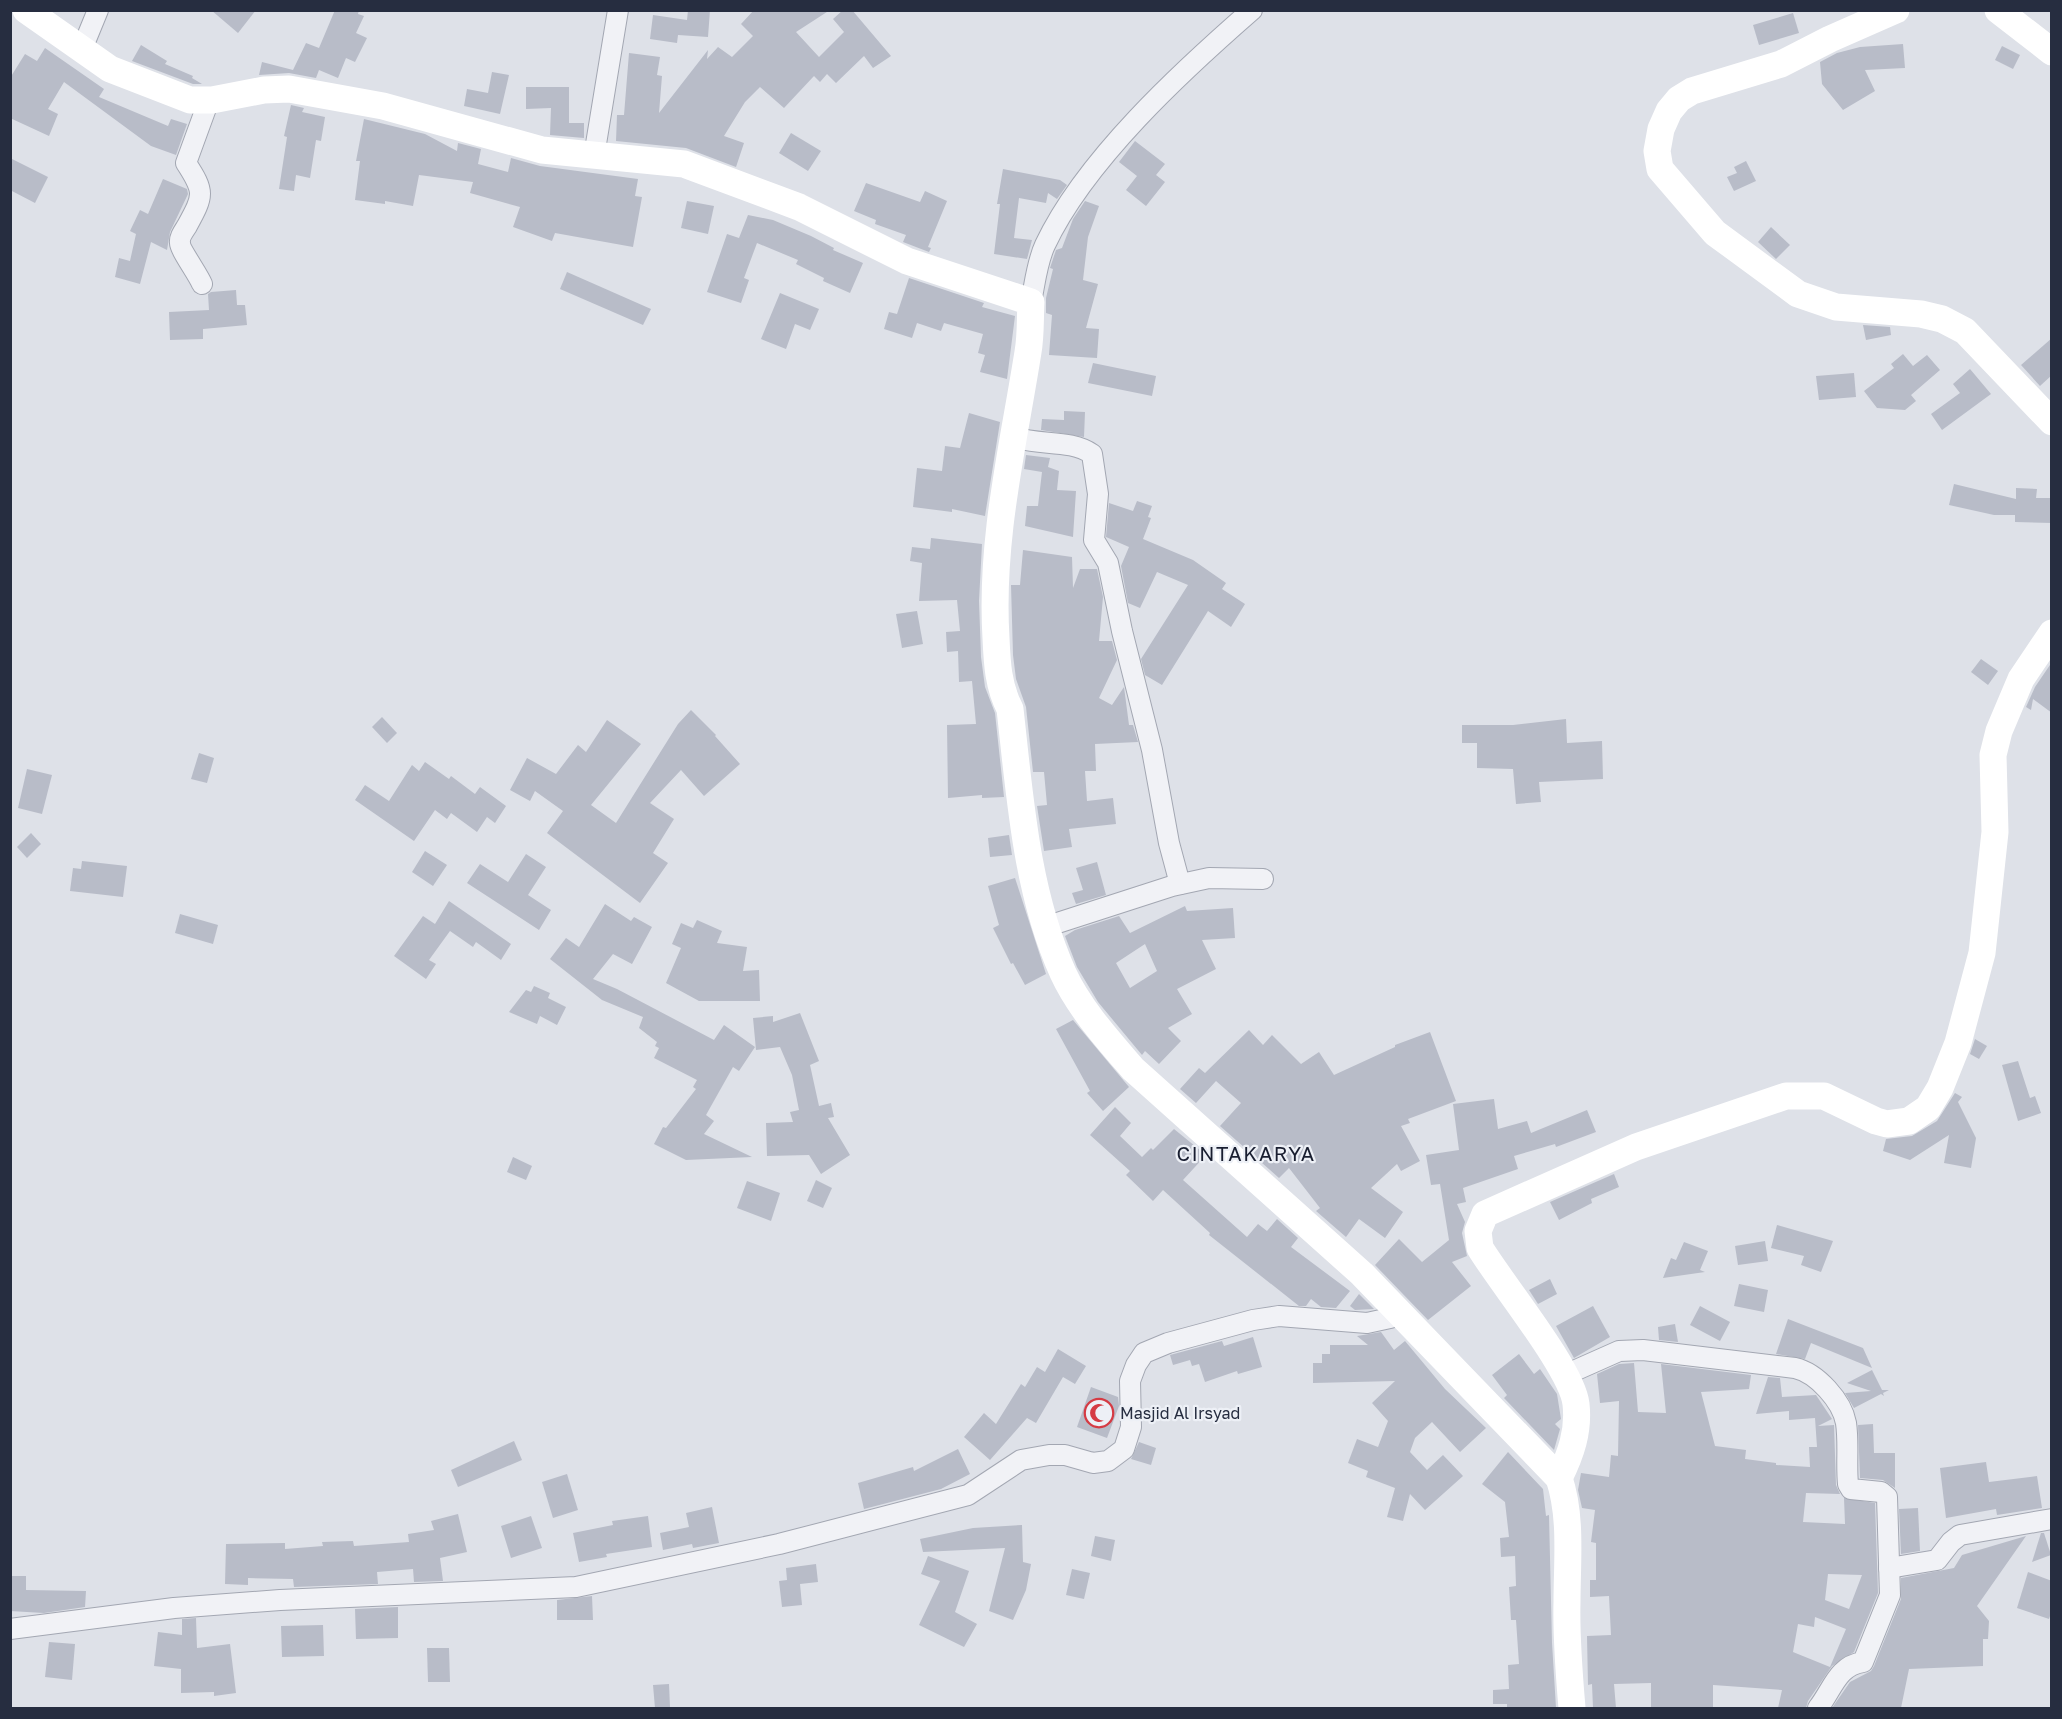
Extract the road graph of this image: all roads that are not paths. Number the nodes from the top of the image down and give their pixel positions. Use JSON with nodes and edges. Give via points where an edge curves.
{"nodes":[{"id":1,"x":26,"y":10,"type":"edge"},
{"id":2,"x":98,"y":10,"type":"edge"},
{"id":3,"x":618,"y":10,"type":"edge"},
{"id":4,"x":1252,"y":10,"type":"edge"},
{"id":5,"x":1896,"y":10,"type":"edge"},
{"id":6,"x":1998,"y":10,"type":"edge"},
{"id":7,"x":82,"y":49,"type":"junction"},
{"id":8,"x":2052,"y":52,"type":"edge"},
{"id":9,"x":209,"y":100,"type":"junction"},
{"id":10,"x":594,"y":156,"type":"junction"},
{"id":11,"x":202,"y":284,"type":"dead end"},
{"id":12,"x":1031,"y":302,"type":"junction"},
{"id":13,"x":2052,"y":422,"type":"edge"},
{"id":14,"x":1014,"y":437,"type":"junction"},
{"id":15,"x":2052,"y":633,"type":"edge"},
{"id":16,"x":1263,"y":879,"type":"dead end"},
{"id":17,"x":1180,"y":884,"type":"junction"},
{"id":18,"x":1045,"y":927,"type":"junction"},
{"id":19,"x":1399,"y":1312,"type":"junction"},
{"id":20,"x":1565,"y":1375,"type":"junction"},
{"id":21,"x":1559,"y":1478,"type":"junction"},
{"id":22,"x":2052,"y":1519,"type":"edge"},
{"id":23,"x":1889,"y":1568,"type":"junction"},
{"id":24,"x":10,"y":1629,"type":"edge"},
{"id":25,"x":1572,"y":1708,"type":"edge"},
{"id":26,"x":1818,"y":1708,"type":"edge"}],
"edges":[{"from":1,"to":7,"type":"street"},
{"from":2,"to":7,"type":"street"},
{"from":3,"to":10,"type":"street"},
{"from":4,"to":12,"type":"street","via":[[1198,57],[1076,192],[1044,247]]},
{"from":5,"to":13,"type":"street","via":[[1781,64],[1692,91],[1679,99],[1661,129],[1657,151],[1660,170],[1714,233],[1797,294],[1836,307],[1942,319],[1965,331]]},
{"from":6,"to":8,"type":"street"},
{"from":7,"to":9,"type":"street","via":[[110,69],[167,93],[190,100]]},
{"from":9,"to":10,"type":"street","via":[[289,89],[383,106],[542,150]]},
{"from":9,"to":11,"type":"street","via":[[186,163],[196,176],[201,196],[180,239],[182,250]]},
{"from":10,"to":12,"type":"street","via":[[684,164],[710,172],[799,207],[907,261]]},
{"from":12,"to":14,"type":"street","via":[[1031,335]]},
{"from":14,"to":17,"type":"street","via":[[1028,442],[1080,445],[1092,454],[1098,494],[1094,540],[1108,563]]},
{"from":14,"to":18,"type":"street","via":[[994,570],[997,656],[1001,692],[1010,709],[1026,835]]},
{"from":15,"to":20,"type":"street","via":[[2021,680],[1998,731],[1993,755],[1995,832],[1982,953],[1958,1043],[1928,1107],[1897,1123],[1876,1121],[1824,1096],[1786,1096],[1636,1147],[1485,1214],[1478,1231],[1480,1248]]},
{"from":16,"to":17,"type":"street","via":[[1209,878]]},
{"from":17,"to":18,"type":"street"},
{"from":18,"to":19,"type":"street","via":[[1072,989],[1133,1069],[1362,1274]]},
{"from":19,"to":21,"type":"street"},
{"from":19,"to":24,"type":"street","via":[[1367,1323],[1302,1317],[1262,1319],[1168,1343],[1144,1353],[1136,1365],[1130,1381],[1131,1427],[1124,1449],[1108,1461],[1093,1463],[1065,1455],[1021,1460],[968,1495],[779,1544],[576,1587],[198,1606]]},
{"from":20,"to":21,"type":"street","via":[[1576,1401],[1576,1425],[1572,1453]]},
{"from":20,"to":23,"type":"street","via":[[1613,1353],[1643,1350],[1808,1371],[1819,1378],[1846,1420],[1851,1489],[1881,1492],[1887,1497]]},
{"from":21,"to":25,"type":"street","via":[[1567,1536]]},
{"from":22,"to":23,"type":"street","via":[[1960,1535],[1932,1563]]},
{"from":23,"to":26,"type":"street","via":[[1890,1595],[1863,1662],[1842,1669]]}]}
